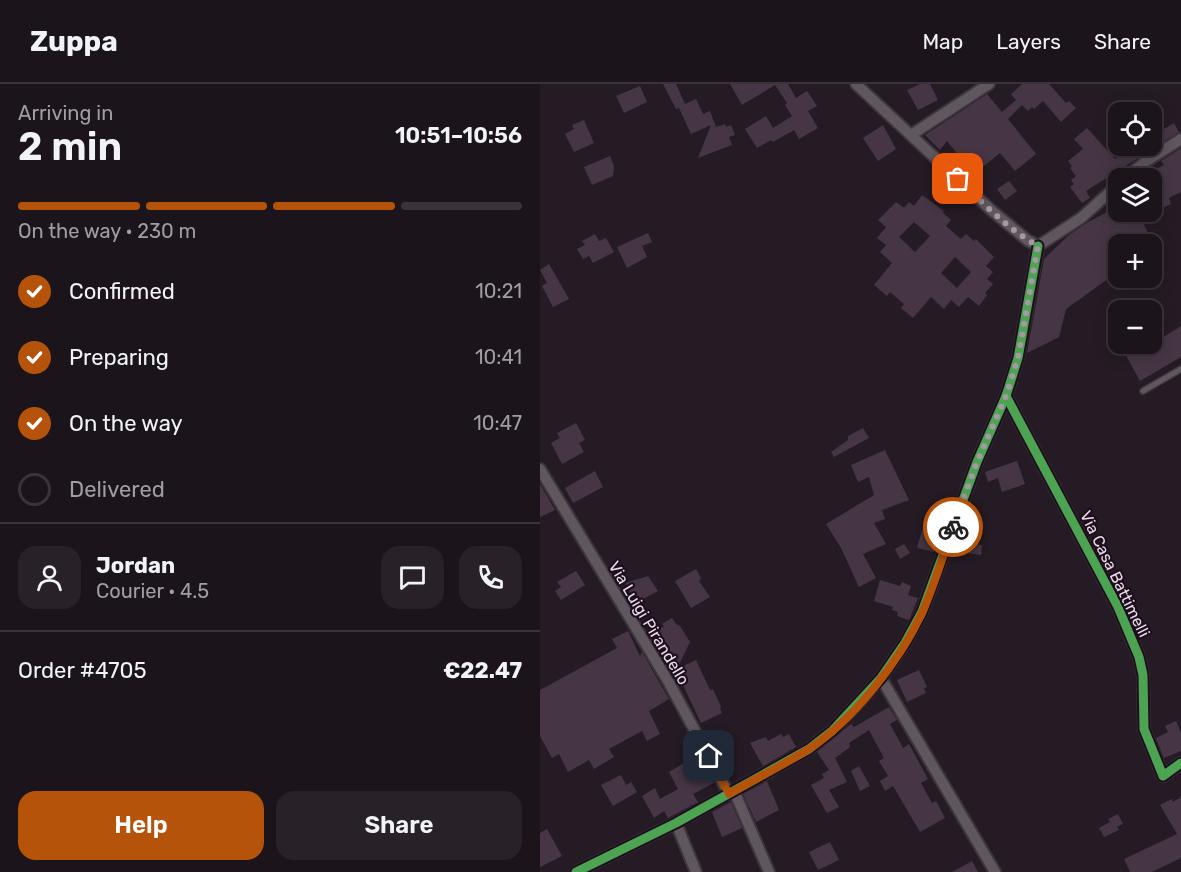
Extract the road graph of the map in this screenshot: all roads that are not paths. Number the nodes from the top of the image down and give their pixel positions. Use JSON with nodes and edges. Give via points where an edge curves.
{"nodes":[{"id":1,"x":856,"y":84,"type":"edge"},
{"id":2,"x":989,"y":84,"type":"edge"},
{"id":3,"x":911,"y":135,"type":"junction"},
{"id":4,"x":1181,"y":139,"type":"edge"},
{"id":5,"x":1138,"y":168,"type":"edge"},
{"id":6,"x":1108,"y":194,"type":"edge"},
{"id":7,"x":1038,"y":246,"type":"junction"},
{"id":8,"x":1181,"y":369,"type":"edge"},
{"id":9,"x":1143,"y":391,"type":"dead end"},
{"id":10,"x":1006,"y":396,"type":"junction"},
{"id":11,"x":540,"y":469,"type":"edge"},
{"id":12,"x":881,"y":678,"type":"junction"},
{"id":13,"x":1181,"y":763,"type":"edge"},
{"id":14,"x":732,"y":792,"type":"junction"},
{"id":15,"x":676,"y":823,"type":"junction"},
{"id":16,"x":576,"y":872,"type":"edge"},
{"id":17,"x":696,"y":872,"type":"edge"},
{"id":18,"x":769,"y":872,"type":"edge"},
{"id":19,"x":995,"y":872,"type":"edge"}],
"edges":[{"from":1,"to":3,"type":"street"},
{"from":2,"to":3,"type":"street"},
{"from":3,"to":7,"type":"street","via":[[990,209]]},
{"from":4,"to":5,"type":"street"},
{"from":6,"to":7,"type":"street","via":[[1081,218]]},
{"from":7,"to":10,"type":"street","via":[[1018,358]]},
{"from":8,"to":9,"type":"lane"},
{"from":10,"to":12,"type":"street","via":[[977,462],[922,612]]},
{"from":10,"to":13,"type":"street","name":"Via Casa Battimelli","via":[[1118,607],[1139,657],[1144,729],[1163,776]]},
{"from":11,"to":14,"type":"street","name":"Via Luigi Pirandello"},
{"from":12,"to":14,"type":"street","via":[[832,731],[809,749]]},
{"from":12,"to":19,"type":"street"},
{"from":14,"to":15,"type":"street"},
{"from":14,"to":18,"type":"street","name":"Via Luigi Pirandello"},
{"from":15,"to":16,"type":"street"},
{"from":15,"to":17,"type":"street"}]}
